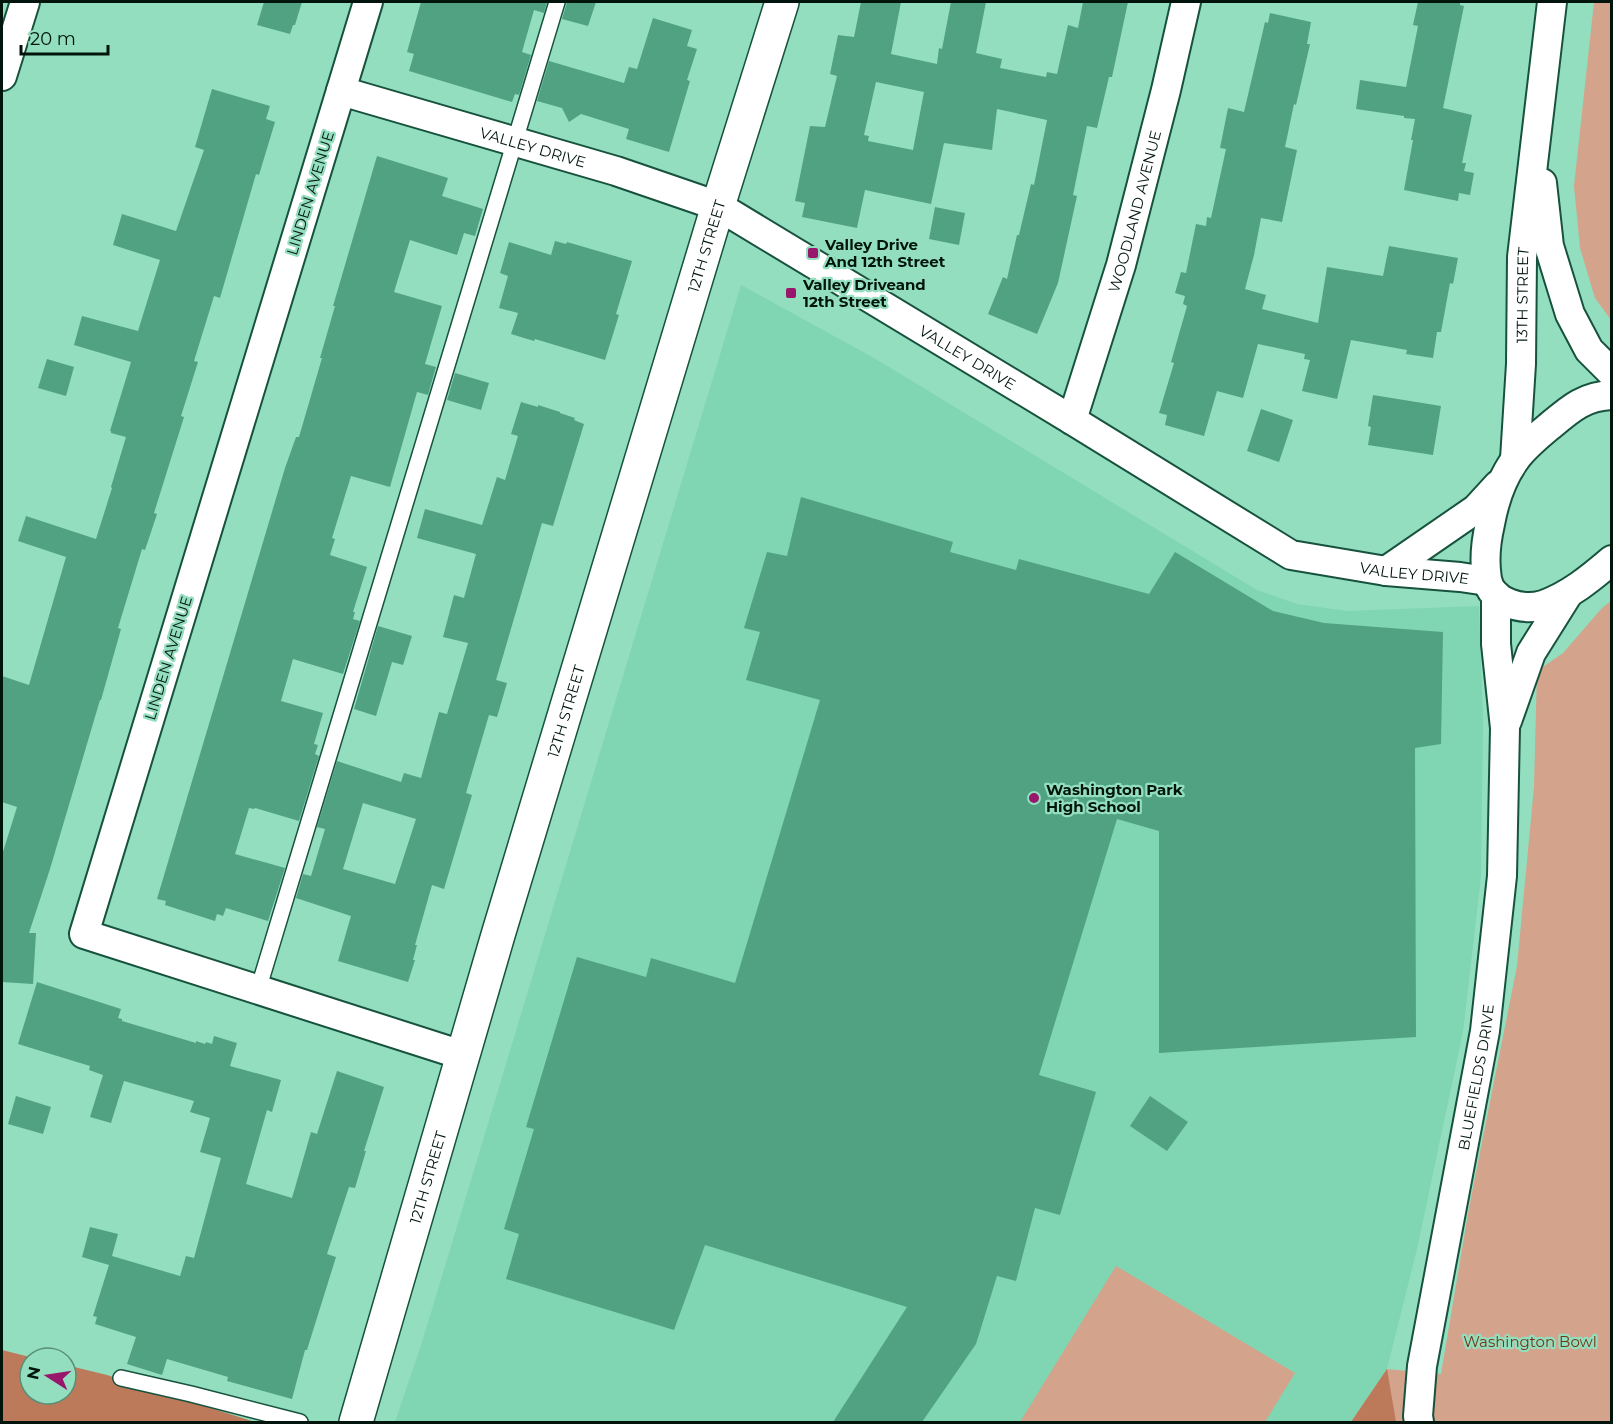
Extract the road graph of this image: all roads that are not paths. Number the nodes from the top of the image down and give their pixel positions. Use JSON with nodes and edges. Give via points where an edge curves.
{"nodes":[{"id":1,"x":25,"y":2,"type":"edge"},
{"id":2,"x":368,"y":2,"type":"edge"},
{"id":3,"x":557,"y":2,"type":"edge"},
{"id":4,"x":782,"y":2,"type":"edge"},
{"id":5,"x":1186,"y":2,"type":"edge"},
{"id":6,"x":1552,"y":2,"type":"edge"},
{"id":7,"x":2,"y":76,"type":"edge"},
{"id":8,"x":341,"y":91,"type":"junction"},
{"id":9,"x":1536,"y":134,"type":"junction"},
{"id":10,"x":515,"y":142,"type":"junction"},
{"id":11,"x":718,"y":206,"type":"junction"},
{"id":12,"x":1611,"y":373,"type":"edge"},
{"id":13,"x":1611,"y":395,"type":"edge"},
{"id":14,"x":1072,"y":420,"type":"junction"},
{"id":15,"x":1511,"y":467,"type":"junction"},
{"id":16,"x":1611,"y":560,"type":"edge"},
{"id":17,"x":1386,"y":571,"type":"junction"},
{"id":18,"x":1492,"y":588,"type":"junction"},
{"id":19,"x":1568,"y":594,"type":"junction"},
{"id":20,"x":1504,"y":728,"type":"junction"},
{"id":21,"x":258,"y":990,"type":"junction"},
{"id":22,"x":462,"y":1055,"type":"junction"},
{"id":23,"x":121,"y":1378,"type":"dead end"},
{"id":24,"x":300,"y":1422,"type":"edge"},
{"id":25,"x":356,"y":1422,"type":"edge"},
{"id":26,"x":1419,"y":1422,"type":"edge"}],
"edges":[{"from":1,"to":7,"type":"street"},
{"from":2,"to":8,"type":"street","name":"LINDEN AVENUE"},
{"from":3,"to":10,"type":"lane"},
{"from":4,"to":11,"type":"street","name":"12TH STREET"},
{"from":5,"to":14,"type":"street","name":"WOODLAND AVENUE","via":[[1120,265]]},
{"from":6,"to":9,"type":"street","name":"13TH STREET"},
{"from":8,"to":10,"type":"street","name":"VALLEY DRIVE"},
{"from":8,"to":21,"type":"street","name":"LINDEN AVENUE","via":[[84,934]]},
{"from":9,"to":12,"type":"street","name":"13TH STREET","via":[[1549,246],[1560,284],[1589,350]]},
{"from":9,"to":15,"type":"street","name":"13TH STREET","via":[[1522,257],[1521,364]]},
{"from":10,"to":11,"type":"street","name":"VALLEY DRIVE"},
{"from":10,"to":21,"type":"lane"},
{"from":11,"to":14,"type":"street","name":"VALLEY DRIVE"},
{"from":11,"to":22,"type":"street","name":"12TH STREET"},
{"from":13,"to":15,"type":"street","via":[[1581,402],[1563,414]]},
{"from":14,"to":17,"type":"street","name":"VALLEY DRIVE","via":[[1291,555]]},
{"from":15,"to":17,"type":"street","via":[[1476,509]]},
{"from":15,"to":18,"type":"street","name":"BLUEFIELDS DRIVE","via":[[1493,507],[1487,539]]},
{"from":16,"to":19,"type":"street"},
{"from":17,"to":18,"type":"street","name":"VALLEY DRIVE","via":[[1442,575]]},
{"from":18,"to":19,"type":"street","name":"VALLEY DRIVE","via":[[1509,604],[1518,606],[1541,605]]},
{"from":18,"to":20,"type":"street","name":"BLUEFIELDS DRIVE"},
{"from":19,"to":20,"type":"street","name":"BLUEFIELDS DRIVE","via":[[1531,653]]},
{"from":20,"to":26,"type":"street","name":"BLUEFIELDS DRIVE","via":[[1502,876],[1485,1031],[1422,1366]]},
{"from":21,"to":22,"type":"street","name":"LINDEN AVENUE"},
{"from":22,"to":25,"type":"street","name":"12TH STREET"},
{"from":23,"to":24,"type":"lane"}]}
